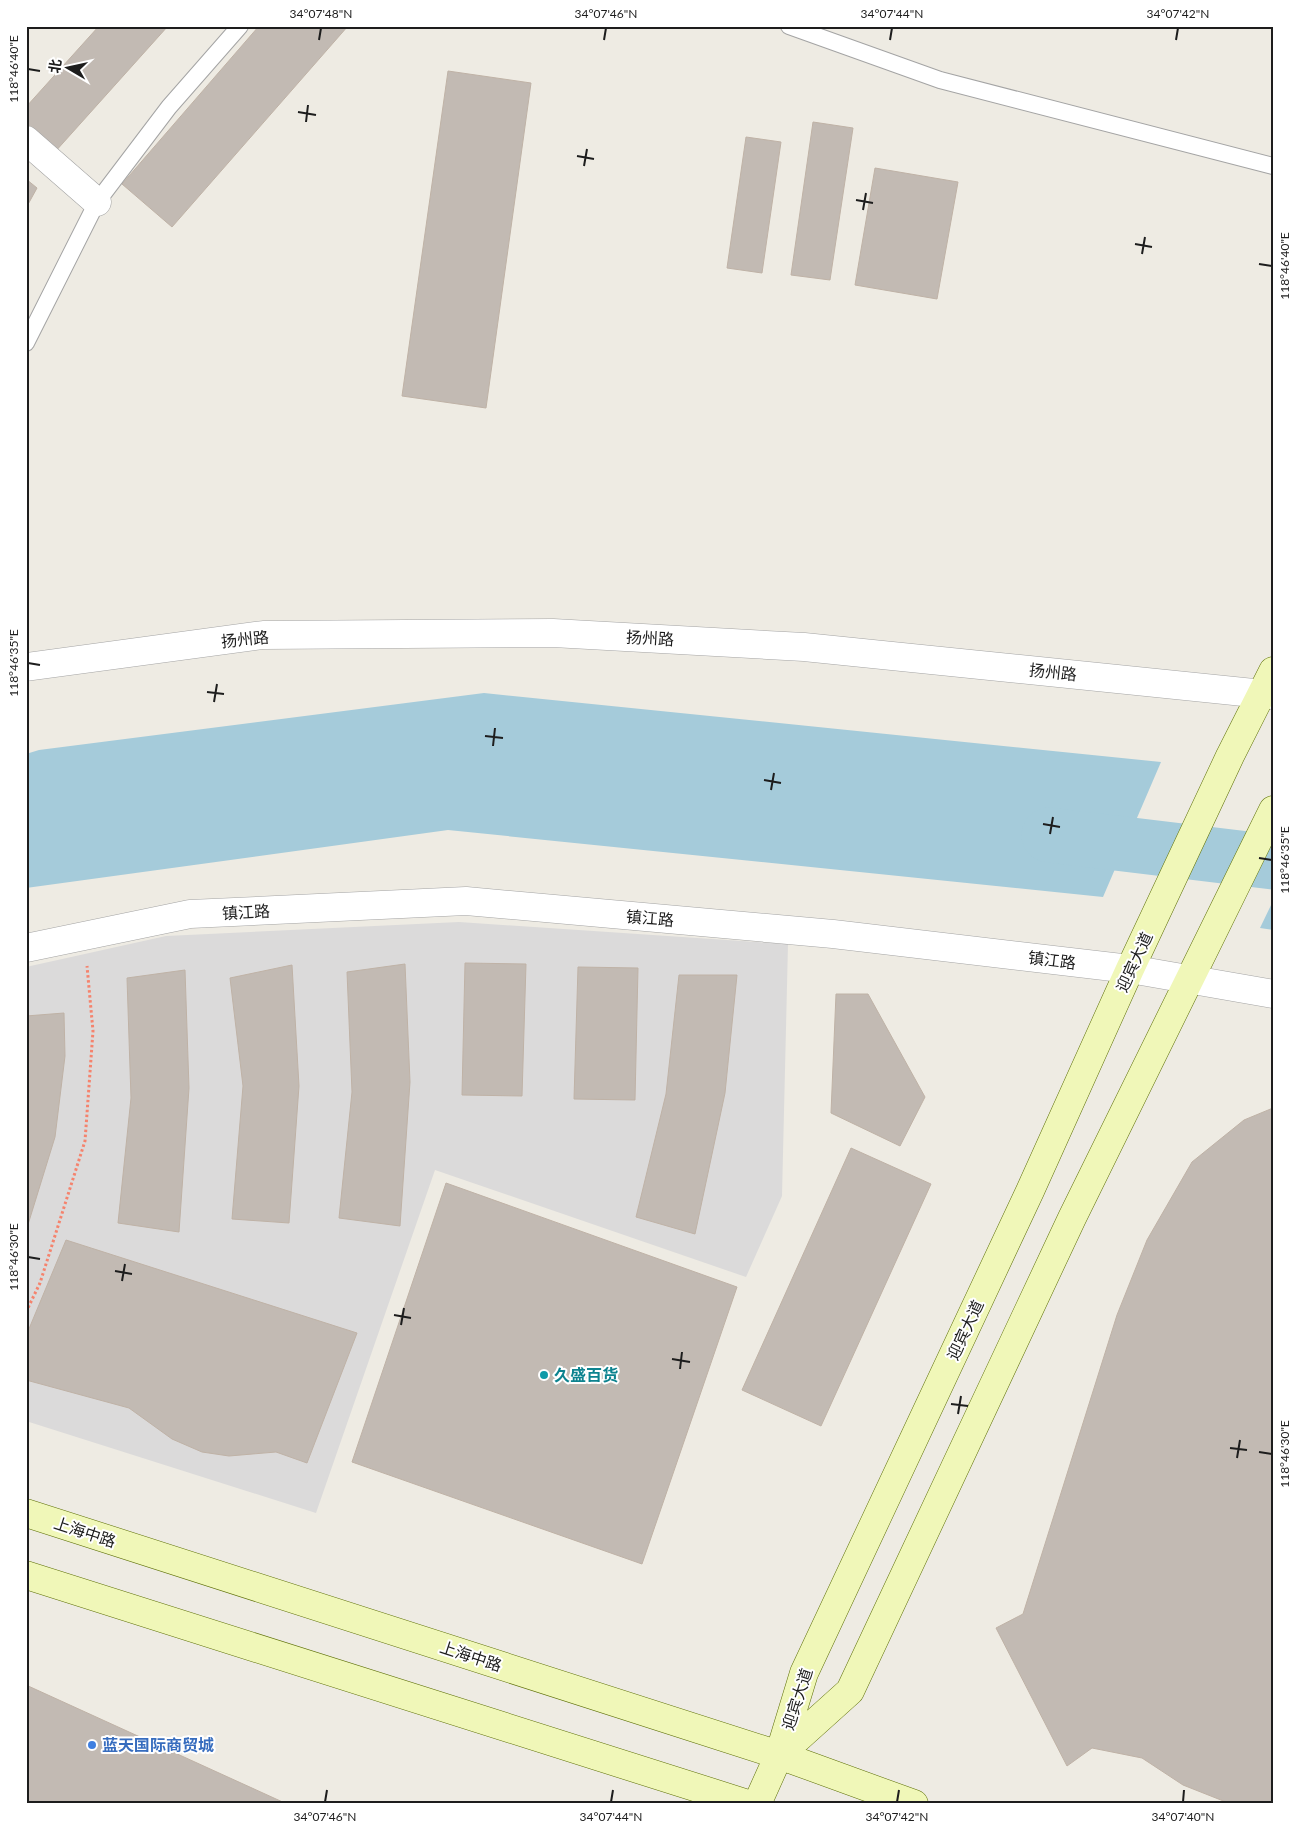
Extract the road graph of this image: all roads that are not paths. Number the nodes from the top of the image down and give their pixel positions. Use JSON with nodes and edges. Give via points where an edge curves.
{"nodes":[{"id":1,"x":240,"y":26,"type":"edge"},
{"id":2,"x":789,"y":26,"type":"edge"},
{"id":3,"x":26,"y":140,"type":"edge"},
{"id":4,"x":1273,"y":166,"type":"edge"},
{"id":5,"x":97,"y":202,"type":"junction"},
{"id":6,"x":26,"y":342,"type":"edge"},
{"id":7,"x":26,"y":667,"type":"edge"},
{"id":8,"x":1269,"y":686,"type":"edge"},
{"id":9,"x":1273,"y":810,"type":"edge"},
{"id":10,"x":26,"y":948,"type":"edge"},
{"id":11,"x":1130,"y":969,"type":"junction"},
{"id":12,"x":1191,"y":980,"type":"junction"},
{"id":13,"x":1273,"y":994,"type":"edge"},
{"id":14,"x":26,"y":1513,"type":"edge"},
{"id":15,"x":26,"y":1575,"type":"edge"},
{"id":16,"x":779,"y":1755,"type":"junction"},
{"id":17,"x":748,"y":1804,"type":"edge"},
{"id":18,"x":757,"y":1804,"type":"edge"},
{"id":19,"x":914,"y":1804,"type":"edge"}],
"edges":[{"from":1,"to":5,"type":"lane","via":[[169,107]]},
{"from":2,"to":4,"type":"lane","via":[[940,80]]},
{"from":3,"to":5,"type":"street"},
{"from":5,"to":6,"type":"lane"},
{"from":7,"to":8,"type":"street","name":"扬州路","via":[[263,636],[554,633],[804,647]]},
{"from":8,"to":11,"type":"main road","name":"迎宾大道","via":[[1230,756]]},
{"from":9,"to":12,"type":"main road","name":"迎宾大道"},
{"from":10,"to":11,"type":"street","name":"镇江路","via":[[190,914],[466,902],[833,934]]},
{"from":11,"to":12,"type":"street","name":"镇江路"},
{"from":11,"to":16,"type":"main road","name":"迎宾大道","via":[[1030,1191],[804,1673]]},
{"from":12,"to":13,"type":"street","name":"镇江路"},
{"from":12,"to":16,"type":"main road","name":"迎宾大道","via":[[1072,1218],[850,1691]]},
{"from":14,"to":16,"type":"main road","name":"上海中路"},
{"from":15,"to":17,"type":"main road"},
{"from":16,"to":18,"type":"main road"},
{"from":16,"to":19,"type":"main road","name":"上海中路"}]}
